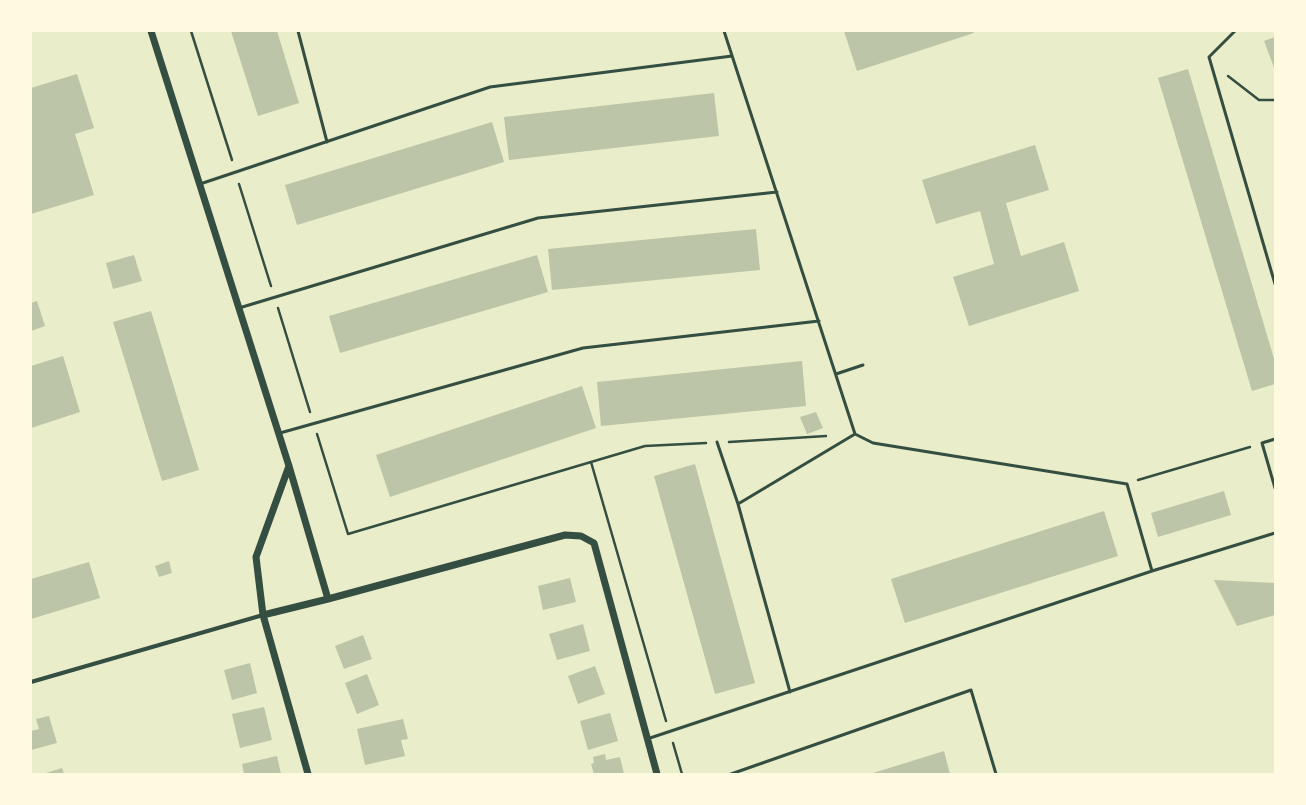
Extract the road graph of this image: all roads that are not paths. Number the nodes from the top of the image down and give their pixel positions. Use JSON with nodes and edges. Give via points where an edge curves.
{"nodes":[{"id":1,"x":151,"y":31,"type":"edge"},
{"id":2,"x":298,"y":31,"type":"edge"},
{"id":3,"x":724,"y":31,"type":"edge"},
{"id":4,"x":1235,"y":31,"type":"edge"},
{"id":5,"x":732,"y":56,"type":"junction"},
{"id":6,"x":327,"y":142,"type":"junction"},
{"id":7,"x":200,"y":185,"type":"junction"},
{"id":8,"x":777,"y":192,"type":"junction"},
{"id":9,"x":1275,"y":284,"type":"edge"},
{"id":10,"x":239,"y":308,"type":"junction"},
{"id":11,"x":819,"y":321,"type":"junction"},
{"id":12,"x":863,"y":365,"type":"dead end"},
{"id":13,"x":836,"y":374,"type":"junction"},
{"id":14,"x":278,"y":434,"type":"junction"},
{"id":15,"x":855,"y":434,"type":"junction"},
{"id":16,"x":1275,"y":439,"type":"edge"},
{"id":17,"x":717,"y":442,"type":"road end"},
{"id":18,"x":289,"y":466,"type":"junction"},
{"id":19,"x":1275,"y":488,"type":"edge"},
{"id":20,"x":738,"y":504,"type":"junction"},
{"id":21,"x":1275,"y":533,"type":"edge"},
{"id":22,"x":1152,"y":571,"type":"junction"},
{"id":23,"x":328,"y":599,"type":"junction"},
{"id":24,"x":263,"y":615,"type":"junction"},
{"id":25,"x":31,"y":682,"type":"edge"},
{"id":26,"x":790,"y":692,"type":"junction"},
{"id":27,"x":646,"y":739,"type":"junction"},
{"id":28,"x":308,"y":774,"type":"edge"},
{"id":29,"x":657,"y":774,"type":"edge"},
{"id":30,"x":731,"y":774,"type":"edge"},
{"id":31,"x":996,"y":774,"type":"edge"}],
"edges":[{"from":1,"to":7,"type":"street"},
{"from":2,"to":6,"type":"lane"},
{"from":3,"to":5,"type":"lane"},
{"from":4,"to":9,"type":"lane","via":[[1209,57]]},
{"from":5,"to":6,"type":"lane","via":[[490,87]]},
{"from":5,"to":8,"type":"lane"},
{"from":6,"to":7,"type":"lane"},
{"from":7,"to":10,"type":"street"},
{"from":8,"to":10,"type":"lane","via":[[538,218]]},
{"from":8,"to":11,"type":"lane"},
{"from":10,"to":14,"type":"street"},
{"from":11,"to":13,"type":"lane"},
{"from":11,"to":14,"type":"lane","via":[[583,348]]},
{"from":12,"to":13,"type":"lane"},
{"from":13,"to":15,"type":"lane"},
{"from":14,"to":18,"type":"street"},
{"from":15,"to":20,"type":"lane"},
{"from":15,"to":22,"type":"lane","via":[[873,443],[1127,484]]},
{"from":16,"to":19,"type":"lane","via":[[1262,443]]},
{"from":17,"to":20,"type":"lane"},
{"from":18,"to":23,"type":"street"},
{"from":18,"to":24,"type":"street","via":[[256,557]]},
{"from":20,"to":26,"type":"lane"},
{"from":21,"to":22,"type":"lane"},
{"from":22,"to":26,"type":"lane"},
{"from":23,"to":24,"type":"street"},
{"from":23,"to":27,"type":"street","via":[[565,535],[581,536],[594,543]]},
{"from":24,"to":25,"type":"street"},
{"from":24,"to":28,"type":"street"},
{"from":26,"to":27,"type":"lane"},
{"from":27,"to":29,"type":"street"},
{"from":30,"to":31,"type":"lane","via":[[971,690]]}]}
